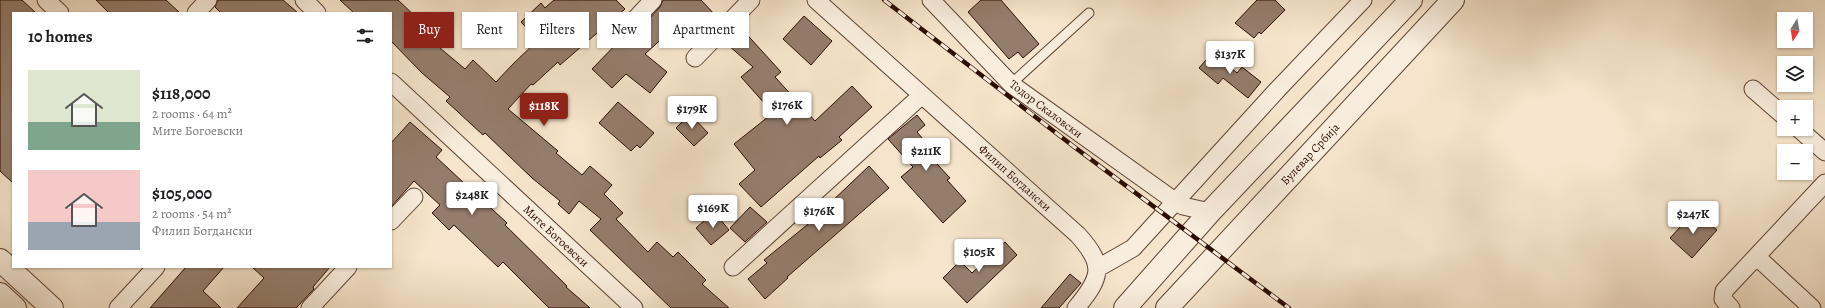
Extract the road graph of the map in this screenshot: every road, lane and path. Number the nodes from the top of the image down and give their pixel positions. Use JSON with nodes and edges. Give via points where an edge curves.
{"nodes":[{"id":1,"x":46,"y":0,"type":"edge"},
{"id":2,"x":208,"y":0,"type":"edge"},
{"id":3,"x":304,"y":0,"type":"edge"},
{"id":4,"x":653,"y":0,"type":"edge"},
{"id":5,"x":751,"y":0,"type":"edge"},
{"id":6,"x":816,"y":0,"type":"edge"},
{"id":7,"x":930,"y":0,"type":"edge"},
{"id":8,"x":1363,"y":0,"type":"edge"},
{"id":9,"x":1411,"y":0,"type":"edge"},
{"id":10,"x":1453,"y":0,"type":"edge"},
{"id":11,"x":59,"y":12,"type":"edge"},
{"id":12,"x":197,"y":12,"type":"edge"},
{"id":13,"x":316,"y":12,"type":"edge"},
{"id":14,"x":642,"y":12,"type":"edge"},
{"id":15,"x":1089,"y":13,"type":"dead end"},
{"id":16,"x":695,"y":58,"type":"dead end"},
{"id":17,"x":392,"y":83,"type":"edge"},
{"id":18,"x":1011,"y":84,"type":"junction"},
{"id":19,"x":1753,"y":89,"type":"dead end"},
{"id":20,"x":922,"y":95,"type":"junction"},
{"id":21,"x":1777,"y":110,"type":"edge"},
{"id":22,"x":1807,"y":136,"type":"edge"},
{"id":23,"x":1825,"y":152,"type":"edge"},
{"id":24,"x":1824,"y":187,"type":"edge"},
{"id":25,"x":414,"y":197,"type":"dead end"},
{"id":26,"x":1176,"y":202,"type":"junction"},
{"id":27,"x":1210,"y":212,"type":"junction"},
{"id":28,"x":392,"y":220,"type":"edge"},
{"id":29,"x":1757,"y":257,"type":"junction"},
{"id":30,"x":0,"y":260,"type":"edge"},
{"id":31,"x":733,"y":267,"type":"dead end"},
{"id":32,"x":155,"y":268,"type":"edge"},
{"id":33,"x":347,"y":268,"type":"edge"},
{"id":34,"x":1098,"y":268,"type":"junction"},
{"id":35,"x":0,"y":294,"type":"edge"},
{"id":36,"x":1727,"y":303,"type":"edge"},
{"id":37,"x":15,"y":308,"type":"edge"},
{"id":38,"x":52,"y":308,"type":"edge"},
{"id":39,"x":118,"y":308,"type":"edge"},
{"id":40,"x":310,"y":308,"type":"edge"},
{"id":41,"x":634,"y":308,"type":"edge"},
{"id":42,"x":1076,"y":308,"type":"edge"},
{"id":43,"x":1125,"y":308,"type":"edge"},
{"id":44,"x":1166,"y":308,"type":"edge"},
{"id":45,"x":1812,"y":308,"type":"edge"}],
"edges":[{"from":1,"to":11,"type":"street"},
{"from":2,"to":12,"type":"street"},
{"from":3,"to":13,"type":"street"},
{"from":4,"to":14,"type":"street"},
{"from":5,"to":16,"type":"street"},
{"from":6,"to":20,"type":"street","name":"Филип Богдански"},
{"from":7,"to":18,"type":"street","name":"Тодор Скаловски"},
{"from":8,"to":26,"type":"street"},
{"from":9,"to":27,"type":"street"},
{"from":10,"to":44,"type":"street","name":"Булевар Србија"},
{"from":15,"to":18,"type":"lane"},
{"from":17,"to":41,"type":"street","name":"Мите Богоевски"},
{"from":18,"to":26,"type":"street","name":"Тодор Скаловски"},
{"from":19,"to":21,"type":"street"},
{"from":20,"to":31,"type":"street"},
{"from":20,"to":34,"type":"street","name":"Филип Богдански","via":[[1078,235],[1095,257]]},
{"from":22,"to":23,"type":"street"},
{"from":24,"to":29,"type":"street"},
{"from":25,"to":28,"type":"street"},
{"from":26,"to":27,"type":"street","name":"Тодор Скаловски"},
{"from":26,"to":34,"type":"street","via":[[1133,248]]},
{"from":27,"to":43,"type":"street"},
{"from":29,"to":36,"type":"street","via":[[1724,291]]},
{"from":29,"to":45,"type":"street"},
{"from":30,"to":38,"type":"street"},
{"from":32,"to":39,"type":"street"},
{"from":33,"to":40,"type":"street"},
{"from":34,"to":42,"type":"street","via":[[1089,293]]},
{"from":35,"to":37,"type":"street"}]}
